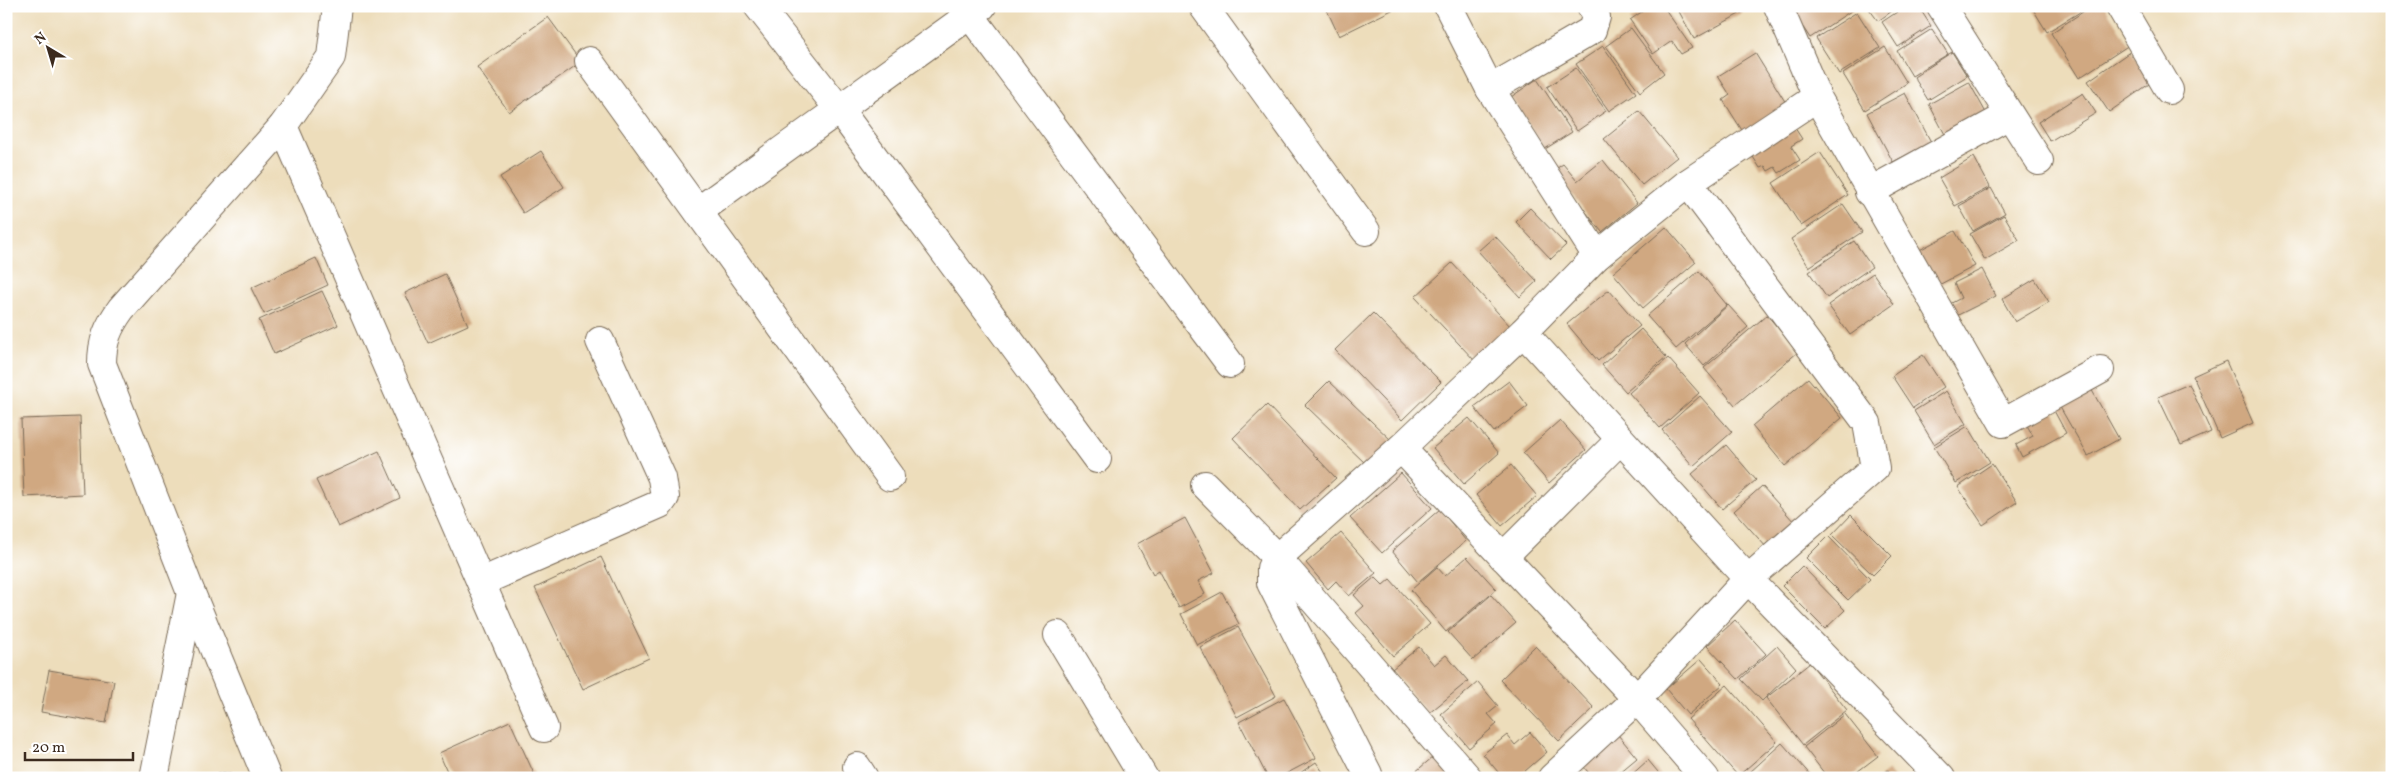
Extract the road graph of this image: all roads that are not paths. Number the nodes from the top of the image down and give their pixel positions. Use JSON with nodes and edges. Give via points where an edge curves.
{"nodes":[{"id":1,"x":337,"y":6,"type":"edge"},
{"id":2,"x":758,"y":6,"type":"edge"},
{"id":3,"x":1203,"y":6,"type":"edge"},
{"id":4,"x":1448,"y":6,"type":"edge"},
{"id":5,"x":1591,"y":6,"type":"edge"},
{"id":6,"x":1778,"y":6,"type":"edge"},
{"id":7,"x":1941,"y":6,"type":"edge"},
{"id":8,"x":2120,"y":6,"type":"edge"},
{"id":9,"x":976,"y":11,"type":"edge"},
{"id":10,"x":590,"y":61,"type":"dead end"},
{"id":11,"x":1490,"y":89,"type":"junction"},
{"id":12,"x":2169,"y":90,"type":"dead end"},
{"id":13,"x":1817,"y":97,"type":"junction"},
{"id":14,"x":838,"y":108,"type":"junction"},
{"id":15,"x":2010,"y":115,"type":"junction"},
{"id":16,"x":283,"y":126,"type":"junction"},
{"id":17,"x":2039,"y":161,"type":"dead end"},
{"id":18,"x":1688,"y":183,"type":"junction"},
{"id":19,"x":1869,"y":192,"type":"junction"},
{"id":20,"x":698,"y":211,"type":"junction"},
{"id":21,"x":1366,"y":231,"type":"dead end"},
{"id":22,"x":1597,"y":256,"type":"junction"},
{"id":23,"x":1523,"y":332,"type":"junction"},
{"id":24,"x":600,"y":341,"type":"dead end"},
{"id":25,"x":1230,"y":364,"type":"dead end"},
{"id":26,"x":2100,"y":370,"type":"dead end"},
{"id":27,"x":1620,"y":440,"type":"junction"},
{"id":28,"x":1401,"y":448,"type":"junction"},
{"id":29,"x":1097,"y":459,"type":"dead end"},
{"id":30,"x":890,"y":477,"type":"dead end"},
{"id":31,"x":1205,"y":485,"type":"dead end"},
{"id":32,"x":1503,"y":557,"type":"junction"},
{"id":33,"x":1277,"y":558,"type":"junction"},
{"id":34,"x":1748,"y":579,"type":"junction"},
{"id":35,"x":481,"y":582,"type":"junction"},
{"id":36,"x":191,"y":593,"type":"junction"},
{"id":37,"x":1058,"y":635,"type":"dead end"},
{"id":38,"x":1636,"y":699,"type":"junction"},
{"id":39,"x":544,"y":728,"type":"dead end"},
{"id":40,"x":1368,"y":774,"type":"dead end"},
{"id":41,"x":154,"y":778,"type":"edge"},
{"id":42,"x":267,"y":778,"type":"edge"},
{"id":43,"x":1144,"y":778,"type":"edge"},
{"id":44,"x":1468,"y":778,"type":"edge"},
{"id":45,"x":1552,"y":778,"type":"edge"},
{"id":46,"x":1705,"y":778,"type":"edge"},
{"id":47,"x":1941,"y":778,"type":"edge"}],
"edges":[{"from":1,"to":16,"type":"street","via":[[331,56]]},
{"from":2,"to":14,"type":"street"},
{"from":3,"to":21,"type":"street"},
{"from":4,"to":11,"type":"street"},
{"from":5,"to":11,"type":"street","via":[[1596,16],[1592,30]]},
{"from":6,"to":13,"type":"street"},
{"from":7,"to":15,"type":"street"},
{"from":8,"to":12,"type":"street"},
{"from":9,"to":14,"type":"street"},
{"from":9,"to":25,"type":"street"},
{"from":10,"to":20,"type":"street"},
{"from":11,"to":22,"type":"street"},
{"from":13,"to":18,"type":"street"},
{"from":13,"to":19,"type":"street"},
{"from":14,"to":20,"type":"street"},
{"from":14,"to":29,"type":"street"},
{"from":15,"to":17,"type":"street"},
{"from":15,"to":19,"type":"street"},
{"from":16,"to":35,"type":"street"},
{"from":16,"to":36,"type":"street","via":[[121,309],[108,327],[102,347],[102,364]]},
{"from":18,"to":22,"type":"street"},
{"from":18,"to":34,"type":"street","via":[[1867,424],[1875,468]]},
{"from":19,"to":26,"type":"street","via":[[2003,423]]},
{"from":20,"to":30,"type":"street"},
{"from":22,"to":23,"type":"street"},
{"from":23,"to":27,"type":"street"},
{"from":23,"to":28,"type":"street"},
{"from":24,"to":35,"type":"street","via":[[662,478],[665,497],[660,504]]},
{"from":27,"to":32,"type":"street"},
{"from":27,"to":34,"type":"street"},
{"from":28,"to":32,"type":"street"},
{"from":28,"to":33,"type":"street"},
{"from":31,"to":33,"type":"street"},
{"from":32,"to":38,"type":"street"},
{"from":33,"to":40,"type":"street","via":[[1271,568],[1271,584]]},
{"from":33,"to":44,"type":"street"},
{"from":34,"to":38,"type":"street"},
{"from":34,"to":47,"type":"street"},
{"from":35,"to":39,"type":"street"},
{"from":36,"to":41,"type":"street"},
{"from":36,"to":42,"type":"street"},
{"from":37,"to":43,"type":"street"},
{"from":38,"to":45,"type":"street"},
{"from":38,"to":46,"type":"street"}]}
